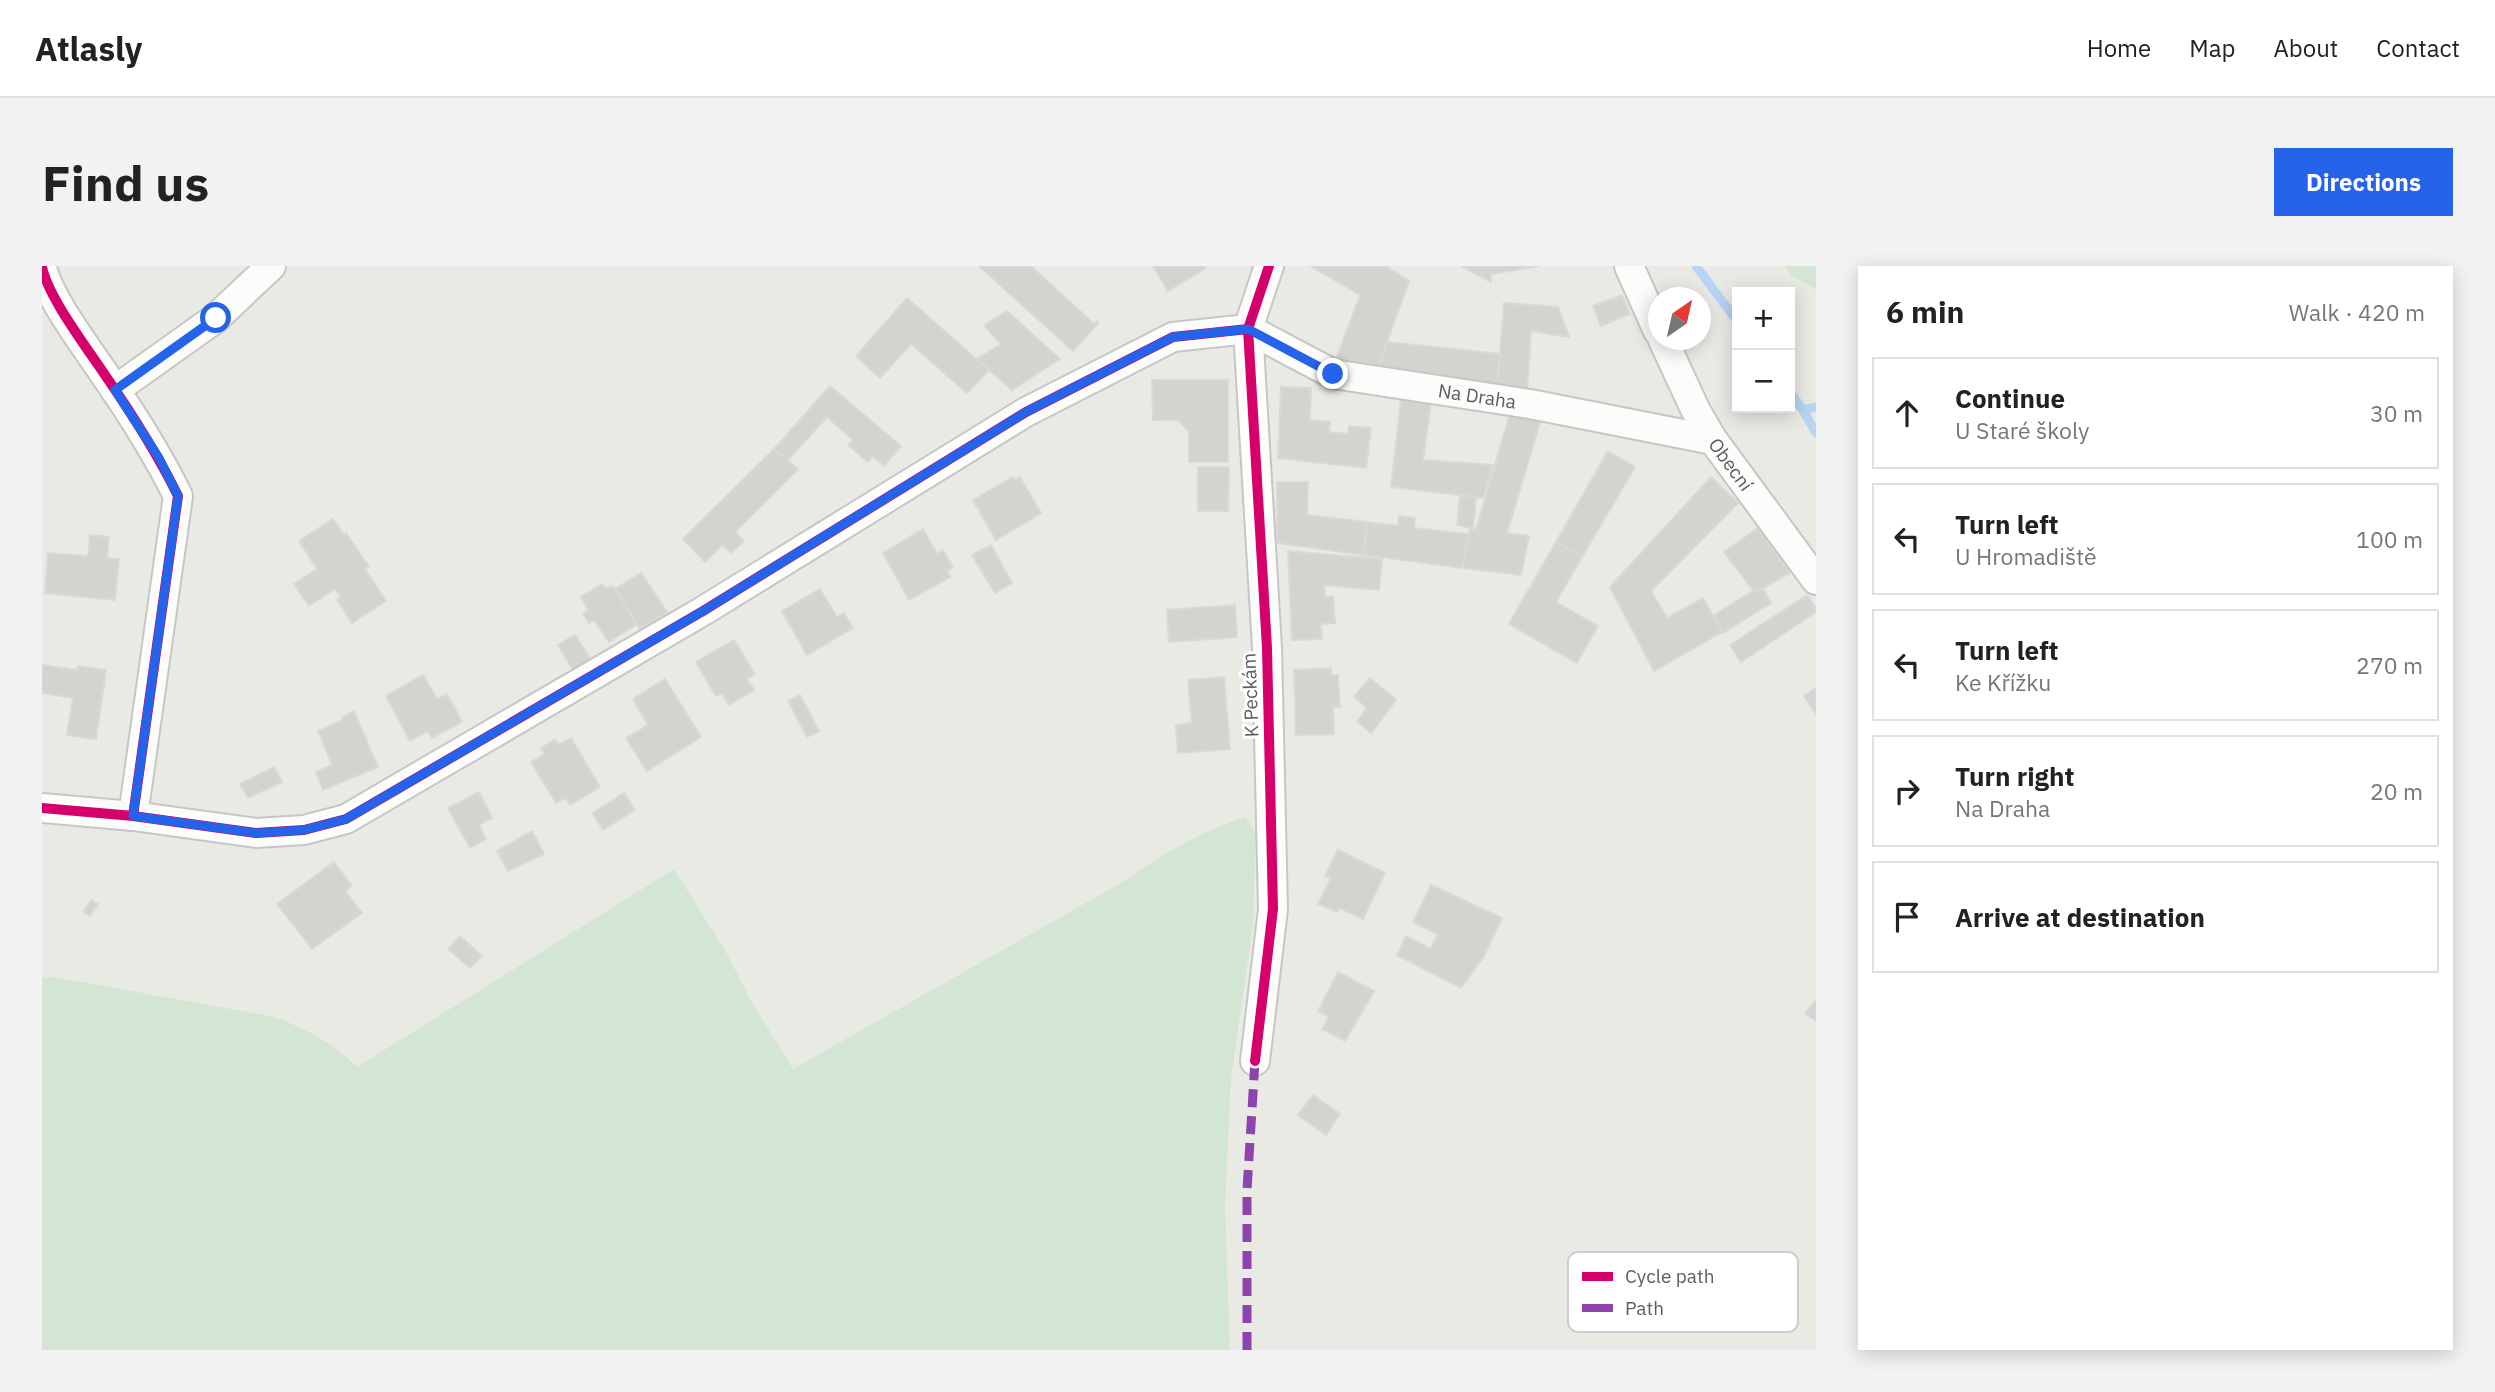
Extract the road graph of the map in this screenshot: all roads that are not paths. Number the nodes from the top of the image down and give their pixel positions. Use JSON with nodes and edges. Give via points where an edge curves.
{"nodes":[{"id":1,"x":271,"y":266,"type":"edge"},
{"id":2,"x":1269,"y":266,"type":"edge"},
{"id":3,"x":1629,"y":266,"type":"edge"},
{"id":4,"x":42,"y":267,"type":"edge"},
{"id":5,"x":1648,"y":309,"type":"edge"},
{"id":6,"x":1248,"y":329,"type":"junction"},
{"id":7,"x":1668,"y":350,"type":"edge"},
{"id":8,"x":115,"y":390,"type":"junction"},
{"id":9,"x":1713,"y":440,"type":"junction"},
{"id":10,"x":1816,"y":580,"type":"edge"},
{"id":11,"x":42,"y":808,"type":"edge"},
{"id":12,"x":133,"y":816,"type":"junction"},
{"id":13,"x":1255,"y":1060,"type":"dead end"}],
"edges":[{"from":1,"to":8,"type":"street","via":[[216,318]]},
{"from":2,"to":6,"type":"street"},
{"from":3,"to":5,"type":"street"},
{"from":4,"to":8,"type":"street","via":[[44,278]]},
{"from":6,"to":9,"type":"street","name":"Na Draha","via":[[1333,374],[1530,404]]},
{"from":6,"to":12,"type":"street","via":[[1173,337],[1026,412],[703,611],[346,819],[304,830],[256,833]]},
{"from":6,"to":13,"type":"street","name":"K Peckám","via":[[1267,648],[1273,909]]},
{"from":7,"to":9,"type":"street","name":"Obecní"},
{"from":8,"to":12,"type":"street","via":[[178,496]]},
{"from":9,"to":10,"type":"street","name":"Obecní"},
{"from":11,"to":12,"type":"street"}]}
